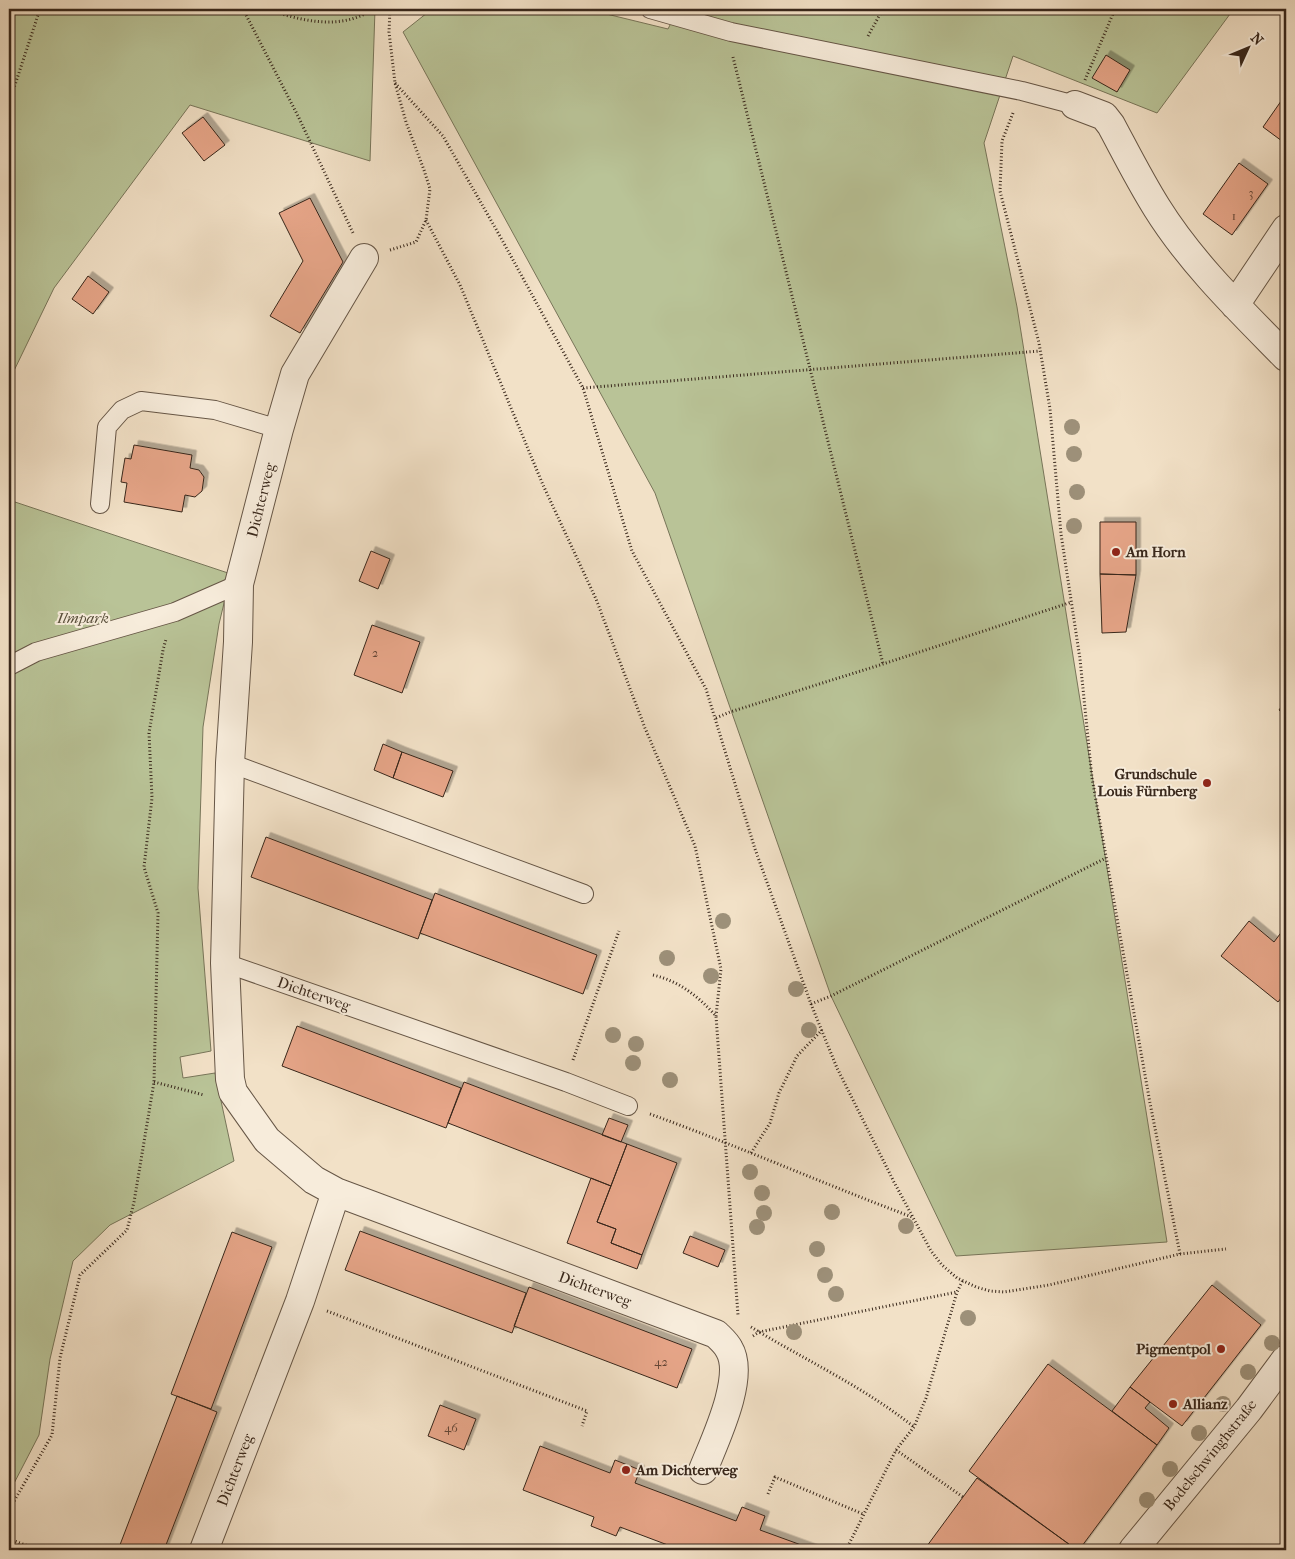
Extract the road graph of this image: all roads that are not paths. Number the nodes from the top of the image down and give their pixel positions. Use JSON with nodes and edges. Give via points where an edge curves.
{"nodes":[{"id":1,"x":650,"y":9,"type":"edge"},
{"id":2,"x":1075,"y":105,"type":"joint"},
{"id":3,"x":1286,"y":229,"type":"edge"},
{"id":4,"x":364,"y":258,"type":"road end"},
{"id":5,"x":1235,"y":305,"type":"junction"},
{"id":6,"x":1286,"y":357,"type":"edge"},
{"id":7,"x":279,"y":429,"type":"junction"},
{"id":8,"x":100,"y":504,"type":"dead end"},
{"id":9,"x":239,"y":584,"type":"junction"},
{"id":10,"x":9,"y":666,"type":"edge"},
{"id":11,"x":230,"y":762,"type":"junction"},
{"id":12,"x":584,"y":894,"type":"dead end"},
{"id":13,"x":225,"y":963,"type":"junction"},
{"id":14,"x":628,"y":1106,"type":"road end"},
{"id":15,"x":336,"y":1192,"type":"junction"},
{"id":16,"x":1286,"y":1359,"type":"edge"},
{"id":17,"x":703,"y":1470,"type":"dead end"},
{"id":18,"x":204,"y":1550,"type":"edge"},
{"id":19,"x":1133,"y":1550,"type":"edge"}],
"edges":[{"from":1,"to":2,"type":"lane","via":[[731,32],[1022,91]]},
{"from":2,"to":5,"type":"street","via":[[1104,116],[1157,209],[1203,270]]},
{"from":3,"to":5,"type":"street"},
{"from":4,"to":7,"type":"street","name":"Dichterweg","via":[[295,374]]},
{"from":5,"to":6,"type":"street"},
{"from":7,"to":8,"type":"lane","via":[[214,410],[141,401],[122,410],[107,427]]},
{"from":7,"to":9,"type":"street","name":"Dichterweg"},
{"from":9,"to":10,"type":"lane","via":[[175,612],[36,652]]},
{"from":9,"to":11,"type":"street","name":"Dichterweg"},
{"from":11,"to":12,"type":"lane"},
{"from":11,"to":13,"type":"street","name":"Dichterweg"},
{"from":13,"to":14,"type":"lane","name":"Dichterweg"},
{"from":13,"to":15,"type":"street","name":"Dichterweg","via":[[233,1092],[267,1140],[314,1180]]},
{"from":15,"to":17,"type":"street","name":"Dichterweg","via":[[716,1334],[730,1350],[735,1377],[728,1408]]},
{"from":15,"to":18,"type":"street","name":"Dichterweg","via":[[300,1301]]},
{"from":16,"to":19,"type":"street","name":"Bodelschwinghstraße","via":[[1250,1409]]}]}
